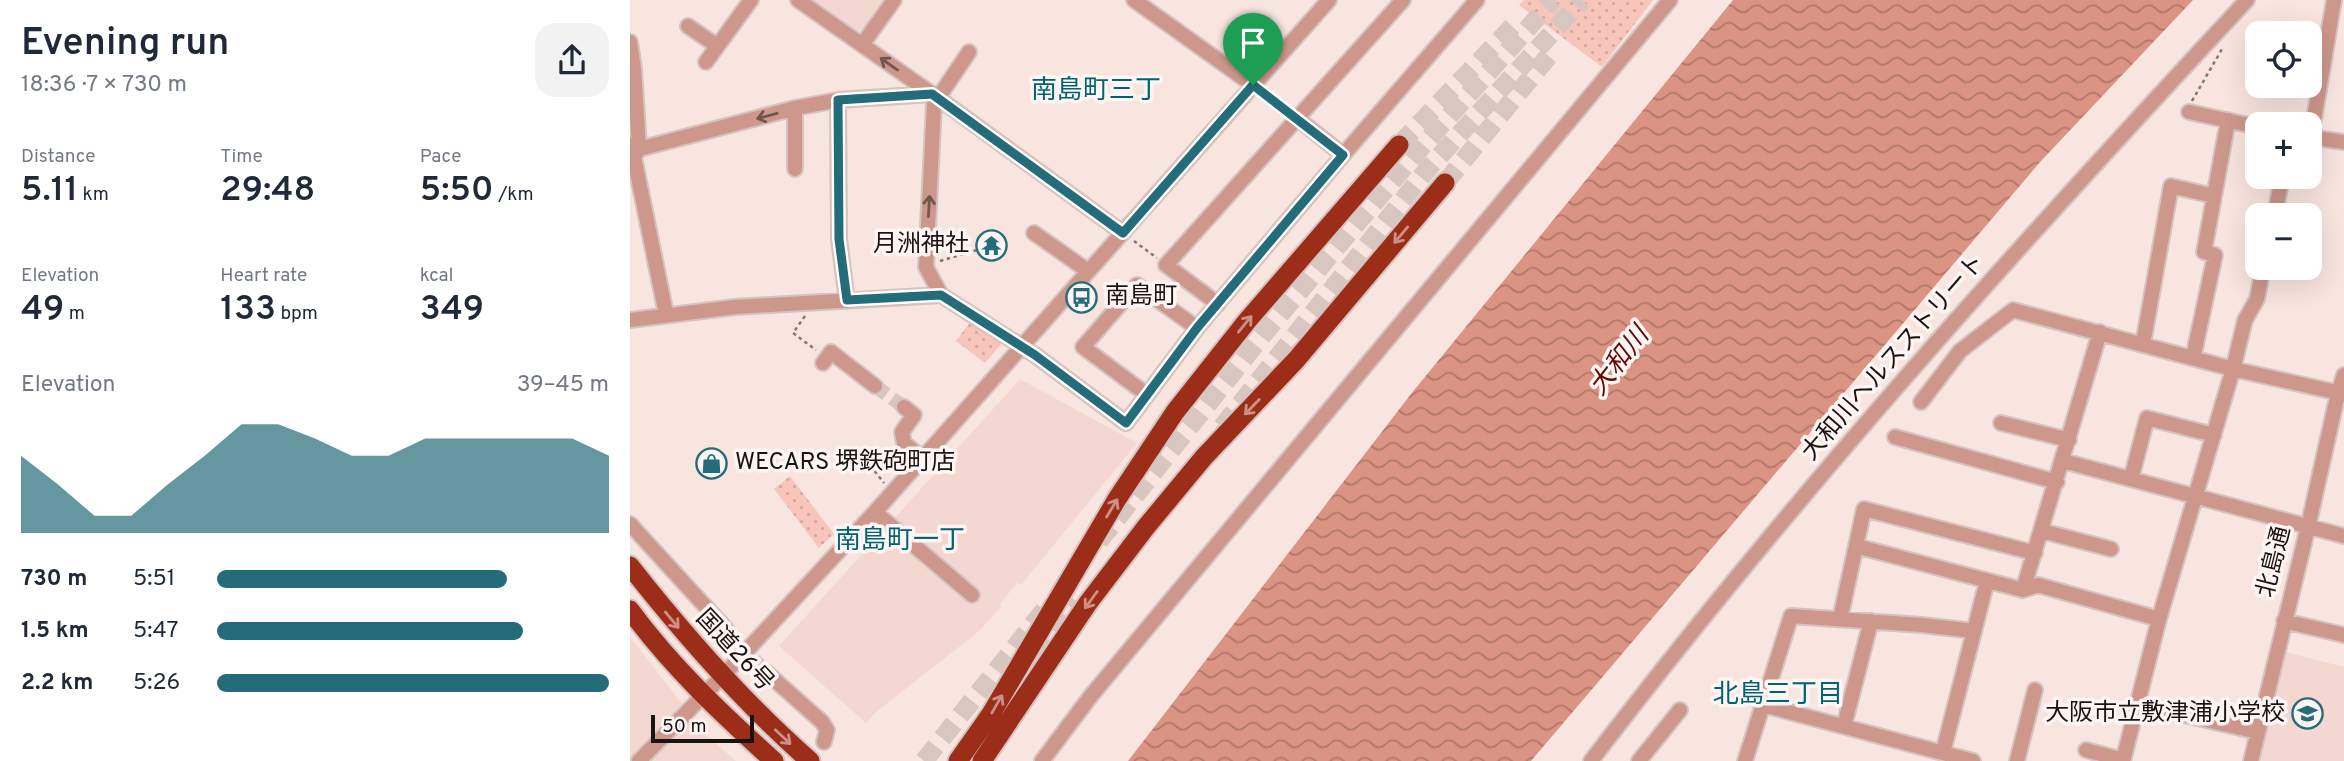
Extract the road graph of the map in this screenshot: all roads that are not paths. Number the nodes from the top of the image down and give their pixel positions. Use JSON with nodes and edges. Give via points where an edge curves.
{"nodes":[{"id":1,"x":751,"y":0,"type":"edge"},
{"id":2,"x":798,"y":0,"type":"edge"},
{"id":3,"x":894,"y":0,"type":"edge"},
{"id":4,"x":1135,"y":0,"type":"edge"},
{"id":5,"x":1329,"y":0,"type":"edge"},
{"id":6,"x":1402,"y":0,"type":"edge"},
{"id":7,"x":1477,"y":0,"type":"edge"},
{"id":8,"x":1670,"y":0,"type":"edge"},
{"id":9,"x":2247,"y":0,"type":"edge"},
{"id":10,"x":2334,"y":0,"type":"edge"},
{"id":11,"x":688,"y":26,"type":"dead end"},
{"id":12,"x":630,"y":42,"type":"edge"},
{"id":13,"x":862,"y":45,"type":"junction"},
{"id":14,"x":718,"y":46,"type":"junction"},
{"id":15,"x":969,"y":52,"type":"dead end"},
{"id":16,"x":706,"y":62,"type":"dead end"},
{"id":17,"x":1253,"y":85,"type":"junction"},
{"id":18,"x":934,"y":96,"type":"junction"},
{"id":19,"x":838,"y":100,"type":"junction"},
{"id":20,"x":795,"y":108,"type":"junction"},
{"id":21,"x":2189,"y":112,"type":"road end"},
{"id":22,"x":2315,"y":112,"type":"edge"},
{"id":23,"x":1297,"y":118,"type":"junction"},
{"id":24,"x":2228,"y":120,"type":"junction"},
{"id":25,"x":2245,"y":124,"type":"edge"},
{"id":26,"x":2322,"y":139,"type":"edge"},
{"id":27,"x":2344,"y":142,"type":"edge"},
{"id":28,"x":1399,"y":145,"type":"tunnel mouth"},
{"id":29,"x":634,"y":147,"type":"edge"},
{"id":30,"x":1343,"y":155,"type":"junction"},
{"id":31,"x":795,"y":169,"type":"dead end"},
{"id":32,"x":1445,"y":183,"type":"tunnel mouth"},
{"id":33,"x":2214,"y":196,"type":"junction"},
{"id":34,"x":1034,"y":233,"type":"dead end"},
{"id":35,"x":1123,"y":233,"type":"junction"},
{"id":36,"x":1088,"y":271,"type":"junction"},
{"id":37,"x":2261,"y":280,"type":"edge"},
{"id":38,"x":941,"y":295,"type":"junction"},
{"id":39,"x":847,"y":300,"type":"junction"},
{"id":40,"x":1218,"y":304,"type":"junction"},
{"id":41,"x":666,"y":314,"type":"junction"},
{"id":42,"x":630,"y":320,"type":"edge"},
{"id":43,"x":1197,"y":328,"type":"junction"},
{"id":44,"x":2100,"y":332,"type":"junction"},
{"id":45,"x":2143,"y":344,"type":"junction"},
{"id":46,"x":1021,"y":346,"type":"junction"},
{"id":47,"x":2193,"y":358,"type":"junction"},
{"id":48,"x":823,"y":363,"type":"dead end"},
{"id":49,"x":2233,"y":369,"type":"junction"},
{"id":50,"x":2344,"y":375,"type":"edge"},
{"id":51,"x":875,"y":386,"type":"tunnel mouth"},
{"id":52,"x":1146,"y":394,"type":"junction"},
{"id":53,"x":2341,"y":394,"type":"edge"},
{"id":54,"x":1921,"y":402,"type":"dead end"},
{"id":55,"x":904,"y":407,"type":"dead end"},
{"id":56,"x":2001,"y":423,"type":"dead end"},
{"id":57,"x":2214,"y":435,"type":"junction"},
{"id":58,"x":1895,"y":437,"type":"dead end"},
{"id":59,"x":2069,"y":440,"type":"junction"},
{"id":60,"x":923,"y":459,"type":"junction"},
{"id":61,"x":2063,"y":461,"type":"junction"},
{"id":62,"x":2131,"y":479,"type":"junction"},
{"id":63,"x":2057,"y":482,"type":"junction"},
{"id":64,"x":2195,"y":497,"type":"junction"},
{"id":65,"x":875,"y":512,"type":"junction"},
{"id":66,"x":630,"y":524,"type":"edge"},
{"id":67,"x":2308,"y":527,"type":"junction"},
{"id":68,"x":2042,"y":531,"type":"junction"},
{"id":69,"x":2344,"y":536,"type":"edge"},
{"id":70,"x":1856,"y":546,"type":"junction"},
{"id":71,"x":2110,"y":549,"type":"dead end"},
{"id":72,"x":2035,"y":553,"type":"junction"},
{"id":73,"x":630,"y":566,"type":"edge"},
{"id":74,"x":1987,"y":581,"type":"junction"},
{"id":75,"x":2023,"y":590,"type":"junction"},
{"id":76,"x":972,"y":595,"type":"dead end"},
{"id":77,"x":630,"y":610,"type":"edge"},
{"id":78,"x":1840,"y":619,"type":"junction"},
{"id":79,"x":2159,"y":619,"type":"junction"},
{"id":80,"x":1871,"y":621,"type":"junction"},
{"id":81,"x":2284,"y":621,"type":"junction"},
{"id":82,"x":726,"y":629,"type":"tunnel mouth"},
{"id":83,"x":1975,"y":631,"type":"junction"},
{"id":84,"x":2344,"y":635,"type":"edge"},
{"id":85,"x":767,"y":673,"type":"tunnel mouth"},
{"id":86,"x":722,"y":676,"type":"junction"},
{"id":87,"x":2035,"y":690,"type":"dead end"},
{"id":88,"x":704,"y":695,"type":"junction"},
{"id":89,"x":2137,"y":704,"type":"junction"},
{"id":90,"x":1763,"y":705,"type":"junction"},
{"id":91,"x":1680,"y":710,"type":"dead end"},
{"id":92,"x":1844,"y":726,"type":"junction"},
{"id":93,"x":2258,"y":732,"type":"junction"},
{"id":94,"x":824,"y":742,"type":"dead end"},
{"id":95,"x":2086,"y":750,"type":"dead end"},
{"id":96,"x":1943,"y":752,"type":"junction"},
{"id":97,"x":2123,"y":760,"type":"edge"},
{"id":98,"x":639,"y":761,"type":"edge"},
{"id":99,"x":774,"y":761,"type":"edge"},
{"id":100,"x":810,"y":761,"type":"edge"},
{"id":101,"x":958,"y":761,"type":"edge"},
{"id":102,"x":982,"y":761,"type":"edge"},
{"id":103,"x":1042,"y":761,"type":"edge"},
{"id":104,"x":1591,"y":761,"type":"edge"},
{"id":105,"x":1639,"y":761,"type":"edge"},
{"id":106,"x":1745,"y":761,"type":"edge"},
{"id":107,"x":1973,"y":761,"type":"edge"},
{"id":108,"x":2017,"y":761,"type":"edge"},
{"id":109,"x":2250,"y":761,"type":"edge"}],
"edges":[{"from":1,"to":14,"type":"street"},
{"from":2,"to":13,"type":"street"},
{"from":3,"to":13,"type":"street"},
{"from":4,"to":17,"type":"street"},
{"from":5,"to":17,"type":"street"},
{"from":6,"to":23,"type":"street"},
{"from":7,"to":30,"type":"street"},
{"from":8,"to":103,"type":"street","via":[[1090,697]]},
{"from":9,"to":104,"type":"street","name":"大和川ヘルスストリート","via":[[2078,183],[1794,507]]},
{"from":10,"to":22,"type":"street"},
{"from":11,"to":14,"type":"street"},
{"from":12,"to":29,"type":"street"},
{"from":18,"to":13,"type":"street","one_way":true},
{"from":14,"to":16,"type":"street"},
{"from":15,"to":18,"type":"street"},
{"from":17,"to":35,"type":"street"},
{"from":18,"to":19,"type":"street"},
{"from":18,"to":35,"type":"street"},
{"from":38,"to":18,"type":"street","one_way":true,"via":[[926,264]]},
{"from":19,"to":20,"type":"street"},
{"from":19,"to":39,"type":"street","via":[[839,239]]},
{"from":20,"to":29,"type":"street","one_way":true},
{"from":20,"to":31,"type":"street"},
{"from":21,"to":24,"type":"street"},
{"from":23,"to":30,"type":"street"},
{"from":23,"to":40,"type":"street","via":[[1166,265]]},
{"from":24,"to":25,"type":"street"},
{"from":24,"to":33,"type":"street"},
{"from":26,"to":27,"type":"street"},
{"from":101,"to":28,"type":"highway","one_way":true,"via":[[1175,412]]},
{"from":29,"to":41,"type":"street"},
{"from":30,"to":40,"type":"street"},
{"from":32,"to":102,"type":"highway","one_way":true,"via":[[1297,360],[1204,457],[1146,527],[1088,603]]},
{"from":33,"to":45,"type":"street","via":[[2171,186]]},
{"from":33,"to":47,"type":"street","via":[[2204,252],[2215,255]]},
{"from":34,"to":36,"type":"street"},
{"from":35,"to":36,"type":"street"},
{"from":36,"to":46,"type":"street"},
{"from":37,"to":49,"type":"street"},
{"from":38,"to":39,"type":"street"},
{"from":38,"to":46,"type":"street"},
{"from":39,"to":41,"type":"street"},
{"from":40,"to":43,"type":"street"},
{"from":41,"to":42,"type":"street"},
{"from":43,"to":52,"type":"street"},
{"from":43,"to":52,"type":"street","via":[[1137,285],[1083,347]]},
{"from":44,"to":45,"type":"street"},
{"from":44,"to":54,"type":"street","via":[[2013,310],[1960,351]]},
{"from":44,"to":59,"type":"street"},
{"from":45,"to":47,"type":"street"},
{"from":46,"to":52,"type":"street","via":[[1126,423]]},
{"from":46,"to":60,"type":"street"},
{"from":47,"to":49,"type":"street"},
{"from":48,"to":51,"type":"street","via":[[831,352]]},
{"from":49,"to":53,"type":"street"},
{"from":49,"to":57,"type":"street"},
{"from":50,"to":53,"type":"street","name":"北島通"},
{"from":53,"to":67,"type":"street","name":"北島通"},
{"from":55,"to":60,"type":"street","via":[[914,415],[902,432],[904,443]]},
{"from":56,"to":59,"type":"street"},
{"from":57,"to":62,"type":"street","via":[[2147,418]]},
{"from":57,"to":64,"type":"street"},
{"from":58,"to":63,"type":"street"},
{"from":59,"to":61,"type":"street"},
{"from":60,"to":65,"type":"street"},
{"from":61,"to":62,"type":"street"},
{"from":61,"to":63,"type":"street"},
{"from":62,"to":64,"type":"street"},
{"from":63,"to":68,"type":"street"},
{"from":64,"to":67,"type":"street"},
{"from":64,"to":79,"type":"street"},
{"from":65,"to":76,"type":"street","via":[[952,586]]},
{"from":65,"to":86,"type":"street"},
{"from":66,"to":82,"type":"street"},
{"from":67,"to":69,"type":"street"},
{"from":67,"to":81,"type":"street","name":"北島通"},
{"from":68,"to":71,"type":"street"},
{"from":68,"to":72,"type":"street"},
{"from":70,"to":72,"type":"street","via":[[1864,509]]},
{"from":70,"to":74,"type":"street"},
{"from":70,"to":78,"type":"street"},
{"from":72,"to":75,"type":"street"},
{"from":73,"to":86,"type":"highway","name":"国道26号","one_way":true},
{"from":74,"to":75,"type":"street"},
{"from":74,"to":83,"type":"street"},
{"from":75,"to":79,"type":"street","via":[[2038,585]]},
{"from":77,"to":88,"type":"highway","name":"国道26号"},
{"from":78,"to":80,"type":"street"},
{"from":78,"to":90,"type":"street","via":[[1791,616]]},
{"from":79,"to":89,"type":"street"},
{"from":80,"to":83,"type":"street"},
{"from":80,"to":92,"type":"street"},
{"from":81,"to":84,"type":"street"},
{"from":81,"to":93,"type":"street","name":"北島通"},
{"from":83,"to":96,"type":"street"},
{"from":85,"to":94,"type":"street","via":[[822,722],[827,730]]},
{"from":86,"to":88,"type":"street"},
{"from":86,"to":100,"type":"highway","name":"国道26号","one_way":true},
{"from":87,"to":108,"type":"street"},
{"from":88,"to":98,"type":"street"},
{"from":88,"to":99,"type":"highway","name":"国道26号"},
{"from":89,"to":93,"type":"street"},
{"from":89,"to":97,"type":"street"},
{"from":90,"to":92,"type":"street"},
{"from":90,"to":106,"type":"street"},
{"from":91,"to":105,"type":"street"},
{"from":92,"to":96,"type":"street"},
{"from":93,"to":109,"type":"street","name":"北島通"},
{"from":95,"to":97,"type":"street"},
{"from":96,"to":107,"type":"street"}]}
